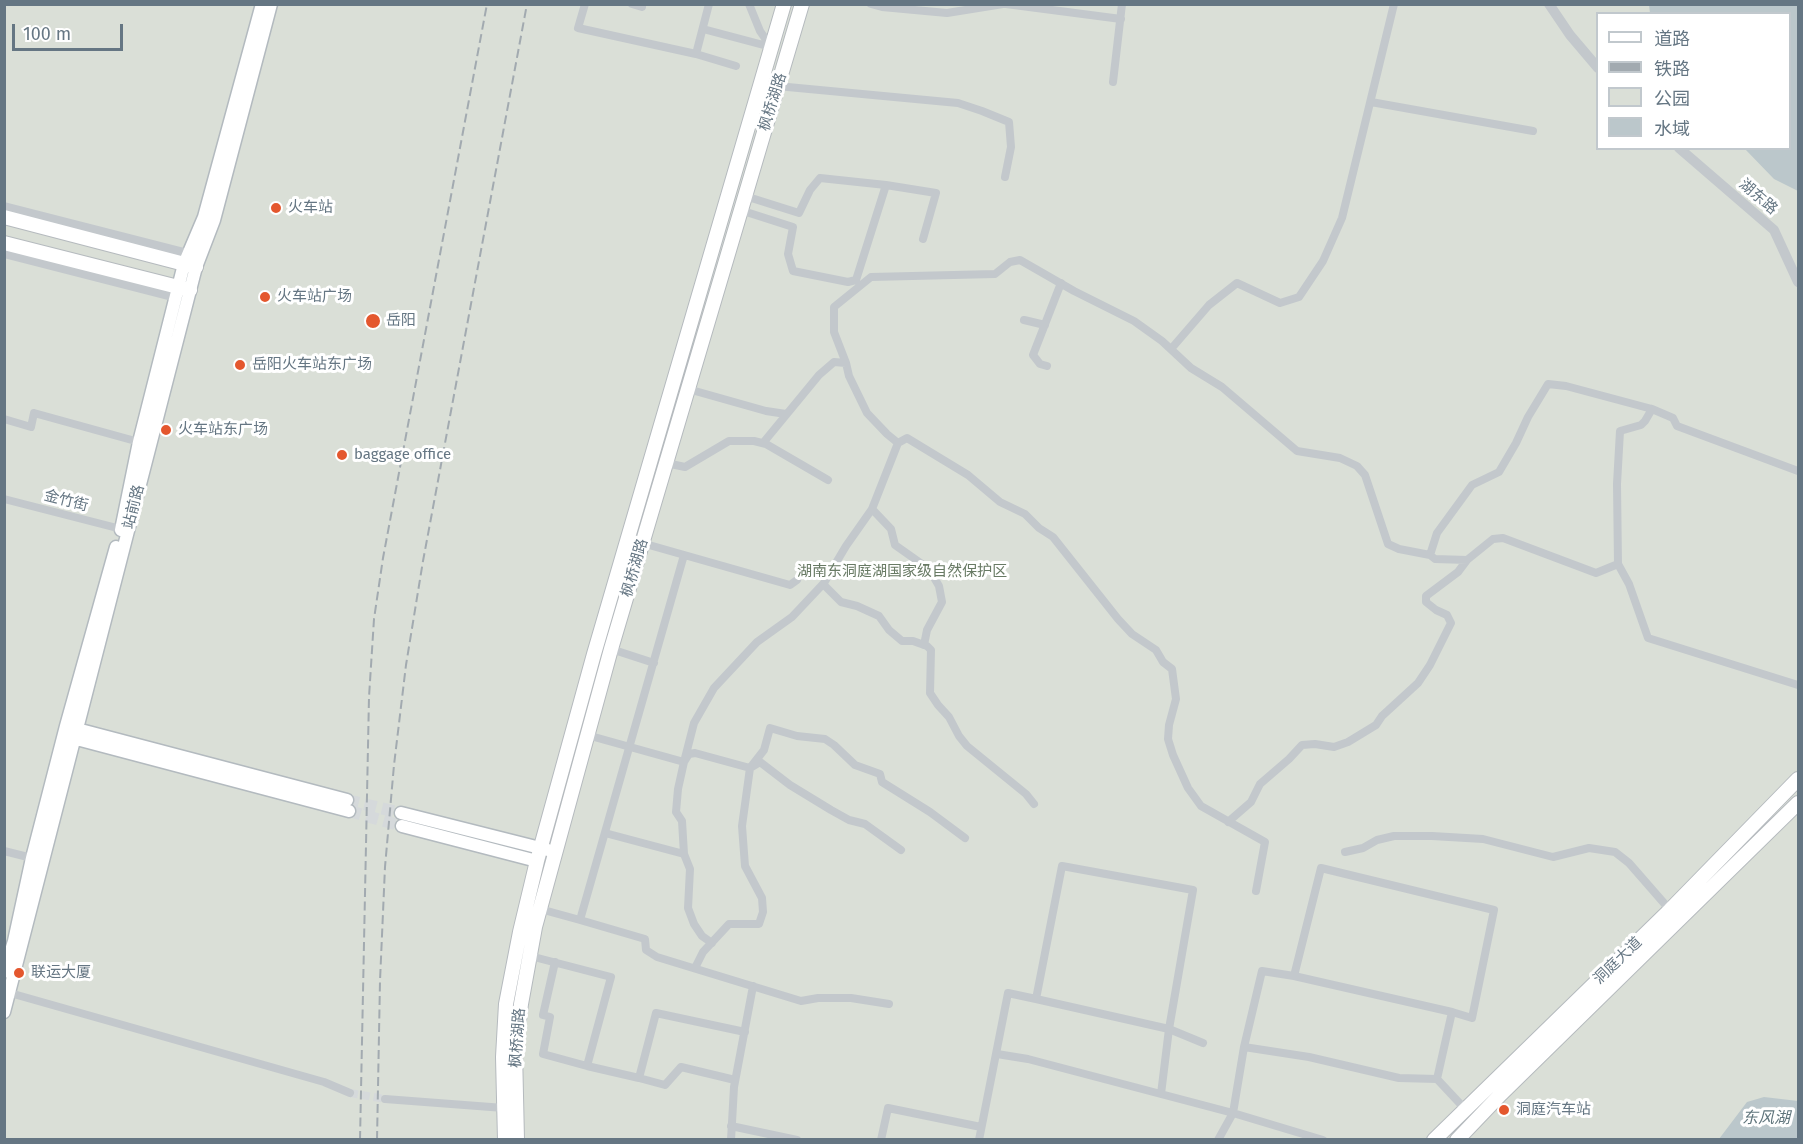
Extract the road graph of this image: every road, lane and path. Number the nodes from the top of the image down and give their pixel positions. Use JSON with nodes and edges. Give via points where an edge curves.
{"nodes":[{"id":1,"x":262,"y":4,"type":"edge"},
{"id":2,"x":271,"y":4,"type":"edge"},
{"id":3,"x":585,"y":4,"type":"edge"},
{"id":4,"x":632,"y":4,"type":"edge"},
{"id":5,"x":709,"y":4,"type":"edge"},
{"id":6,"x":748,"y":4,"type":"edge"},
{"id":7,"x":784,"y":4,"type":"edge"},
{"id":8,"x":802,"y":4,"type":"edge"},
{"id":9,"x":871,"y":4,"type":"edge"},
{"id":10,"x":1005,"y":4,"type":"edge"},
{"id":11,"x":1122,"y":4,"type":"edge"},
{"id":12,"x":1394,"y":4,"type":"edge"},
{"id":13,"x":1549,"y":4,"type":"edge"},
{"id":14,"x":642,"y":7,"type":"dead end"},
{"id":15,"x":1120,"y":19,"type":"junction"},
{"id":16,"x":703,"y":29,"type":"junction"},
{"id":17,"x":771,"y":47,"type":"junction"},
{"id":18,"x":696,"y":54,"type":"junction"},
{"id":19,"x":736,"y":66,"type":"dead end"},
{"id":20,"x":1596,"y":66,"type":"edge"},
{"id":21,"x":1113,"y":82,"type":"dead end"},
{"id":22,"x":777,"y":86,"type":"junction"},
{"id":23,"x":1371,"y":102,"type":"junction"},
{"id":24,"x":1533,"y":131,"type":"dead end"},
{"id":25,"x":1681,"y":150,"type":"edge"},
{"id":26,"x":1005,"y":177,"type":"dead end"},
{"id":27,"x":886,"y":185,"type":"junction"},
{"id":28,"x":745,"y":196,"type":"junction"},
{"id":29,"x":4,"y":207,"type":"edge"},
{"id":30,"x":741,"y":210,"type":"junction"},
{"id":31,"x":800,"y":211,"type":"junction"},
{"id":32,"x":4,"y":217,"type":"edge"},
{"id":33,"x":794,"y":227,"type":"junction"},
{"id":34,"x":923,"y":239,"type":"dead end"},
{"id":35,"x":4,"y":243,"type":"edge"},
{"id":36,"x":4,"y":253,"type":"edge"},
{"id":37,"x":189,"y":261,"type":"junction"},
{"id":38,"x":1798,"y":282,"type":"edge"},
{"id":39,"x":1061,"y":283,"type":"junction"},
{"id":40,"x":181,"y":291,"type":"junction"},
{"id":41,"x":1024,"y":320,"type":"dead end"},
{"id":42,"x":1045,"y":325,"type":"junction"},
{"id":43,"x":1171,"y":349,"type":"junction"},
{"id":44,"x":846,"y":363,"type":"junction"},
{"id":45,"x":1047,"y":366,"type":"dead end"},
{"id":46,"x":688,"y":389,"type":"junction"},
{"id":47,"x":1652,"y":409,"type":"junction"},
{"id":48,"x":786,"y":414,"type":"junction"},
{"id":49,"x":4,"y":419,"type":"edge"},
{"id":50,"x":139,"y":442,"type":"junction"},
{"id":51,"x":763,"y":443,"type":"junction"},
{"id":52,"x":898,"y":443,"type":"junction"},
{"id":53,"x":666,"y":463,"type":"junction"},
{"id":54,"x":1798,"y":471,"type":"edge"},
{"id":55,"x":828,"y":480,"type":"dead end"},
{"id":56,"x":4,"y":499,"type":"edge"},
{"id":57,"x":872,"y":509,"type":"junction"},
{"id":58,"x":121,"y":529,"type":"junction"},
{"id":59,"x":642,"y":543,"type":"junction"},
{"id":60,"x":684,"y":555,"type":"junction"},
{"id":61,"x":1430,"y":555,"type":"junction"},
{"id":62,"x":1467,"y":560,"type":"junction"},
{"id":63,"x":1618,"y":564,"type":"junction"},
{"id":64,"x":797,"y":580,"type":"dead end"},
{"id":65,"x":823,"y":584,"type":"junction"},
{"id":66,"x":924,"y":645,"type":"junction"},
{"id":67,"x":611,"y":649,"type":"junction"},
{"id":68,"x":654,"y":663,"type":"junction"},
{"id":69,"x":1798,"y":685,"type":"edge"},
{"id":70,"x":71,"y":733,"type":"junction"},
{"id":71,"x":587,"y":735,"type":"junction"},
{"id":72,"x":630,"y":747,"type":"junction"},
{"id":73,"x":684,"y":762,"type":"junction"},
{"id":74,"x":750,"y":768,"type":"junction"},
{"id":75,"x":1798,"y":779,"type":"edge"},
{"id":76,"x":1798,"y":803,"type":"edge"},
{"id":77,"x":1035,"y":804,"type":"dead end"},
{"id":78,"x":348,"y":805,"type":"tunnel mouth"},
{"id":79,"x":402,"y":820,"type":"tunnel mouth"},
{"id":80,"x":1228,"y":822,"type":"junction"},
{"id":81,"x":605,"y":833,"type":"junction"},
{"id":82,"x":965,"y":838,"type":"dead end"},
{"id":83,"x":901,"y":850,"type":"dead end"},
{"id":84,"x":4,"y":851,"type":"edge"},
{"id":85,"x":555,"y":851,"type":"junction"},
{"id":86,"x":1345,"y":852,"type":"dead end"},
{"id":87,"x":539,"y":854,"type":"junction"},
{"id":88,"x":684,"y":854,"type":"junction"},
{"id":89,"x":32,"y":858,"type":"junction"},
{"id":90,"x":1256,"y":891,"type":"dead end"},
{"id":91,"x":540,"y":909,"type":"junction"},
{"id":92,"x":1671,"y":910,"type":"junction"},
{"id":93,"x":580,"y":920,"type":"junction"},
{"id":94,"x":9,"y":939,"type":"edge"},
{"id":95,"x":712,"y":943,"type":"junction"},
{"id":96,"x":530,"y":956,"type":"junction"},
{"id":97,"x":555,"y":962,"type":"junction"},
{"id":98,"x":695,"y":968,"type":"junction"},
{"id":99,"x":4,"y":972,"type":"edge"},
{"id":100,"x":1294,"y":976,"type":"junction"},
{"id":101,"x":753,"y":986,"type":"junction"},
{"id":102,"x":10,"y":993,"type":"junction"},
{"id":103,"x":1036,"y":999,"type":"junction"},
{"id":104,"x":890,"y":1004,"type":"dead end"},
{"id":105,"x":4,"y":1012,"type":"edge"},
{"id":106,"x":1452,"y":1012,"type":"junction"},
{"id":107,"x":1169,"y":1029,"type":"junction"},
{"id":108,"x":745,"y":1032,"type":"junction"},
{"id":109,"x":1203,"y":1043,"type":"dead end"},
{"id":110,"x":1244,"y":1047,"type":"junction"},
{"id":111,"x":997,"y":1054,"type":"junction"},
{"id":112,"x":588,"y":1066,"type":"junction"},
{"id":113,"x":639,"y":1078,"type":"junction"},
{"id":114,"x":1437,"y":1079,"type":"junction"},
{"id":115,"x":735,"y":1080,"type":"junction"},
{"id":116,"x":350,"y":1093,"type":"tunnel mouth"},
{"id":117,"x":1161,"y":1094,"type":"junction"},
{"id":118,"x":385,"y":1100,"type":"tunnel mouth"},
{"id":119,"x":504,"y":1107,"type":"junction"},
{"id":120,"x":1466,"y":1110,"type":"junction"},
{"id":121,"x":1233,"y":1113,"type":"junction"},
{"id":122,"x":731,"y":1126,"type":"junction"},
{"id":123,"x":981,"y":1127,"type":"junction"},
{"id":124,"x":505,"y":1140,"type":"edge"},
{"id":125,"x":517,"y":1140,"type":"edge"},
{"id":126,"x":731,"y":1140,"type":"edge"},
{"id":127,"x":797,"y":1140,"type":"edge"},
{"id":128,"x":881,"y":1140,"type":"edge"},
{"id":129,"x":979,"y":1140,"type":"edge"},
{"id":130,"x":1218,"y":1140,"type":"edge"},
{"id":131,"x":1323,"y":1140,"type":"edge"},
{"id":132,"x":1434,"y":1140,"type":"edge"},
{"id":133,"x":1457,"y":1140,"type":"edge"}],
"edges":[{"from":1,"to":37,"type":"main road","name":"站前路"},
{"from":2,"to":37,"type":"main road","name":"站前路","via":[[214,220]]},
{"from":3,"to":18,"type":"street","via":[[578,28]]},
{"from":4,"to":14,"type":"street"},
{"from":5,"to":16,"type":"street"},
{"from":6,"to":17,"type":"street"},
{"from":7,"to":17,"type":"main road","name":"枫桥湖路"},
{"from":8,"to":22,"type":"main road","name":"枫桥湖路"},
{"from":9,"to":10,"type":"street","via":[[947,13]]},
{"from":10,"to":15,"type":"street"},
{"from":11,"to":15,"type":"street"},
{"from":12,"to":23,"type":"street"},
{"from":13,"to":20,"type":"street"},
{"from":15,"to":21,"type":"street"},
{"from":16,"to":17,"type":"street"},
{"from":16,"to":18,"type":"street"},
{"from":17,"to":87,"type":"main road","name":"枫桥湖路"},
{"from":18,"to":19,"type":"street"},
{"from":22,"to":26,"type":"street","via":[[958,103],[982,111],[1009,122],[1011,147]]},
{"from":22,"to":28,"type":"main road","name":"枫桥湖路"},
{"from":23,"to":24,"type":"street"},
{"from":23,"to":43,"type":"street","via":[[1342,218],[1323,261],[1299,297],[1280,303],[1237,283],[1209,305]]},
{"from":25,"to":38,"type":"street","name":"湖东路","via":[[1774,230]]},
{"from":27,"to":31,"type":"street","via":[[820,178]]},
{"from":27,"to":33,"type":"street","via":[[856,280],[848,282],[793,271],[788,254]]},
{"from":27,"to":34,"type":"street","via":[[936,193]]},
{"from":28,"to":30,"type":"main road","name":"枫桥湖路"},
{"from":28,"to":31,"type":"street"},
{"from":29,"to":37,"type":"street"},
{"from":30,"to":33,"type":"street"},
{"from":30,"to":46,"type":"main road","name":"枫桥湖路"},
{"from":31,"to":33,"type":"street"},
{"from":32,"to":37,"type":"main road"},
{"from":35,"to":40,"type":"main road"},
{"from":36,"to":40,"type":"street"},
{"from":37,"to":40,"type":"main road","name":"站前路"},
{"from":39,"to":42,"type":"street"},
{"from":39,"to":43,"type":"street","via":[[1134,321]]},
{"from":39,"to":44,"type":"street","via":[[1020,260],[1010,262],[995,274],[871,278],[834,308],[834,332]]},
{"from":40,"to":50,"type":"main road","name":"站前路"},
{"from":40,"to":70,"type":"main road","name":"站前路"},
{"from":41,"to":42,"type":"street"},
{"from":42,"to":45,"type":"street","via":[[1033,355]]},
{"from":43,"to":61,"type":"street","via":[[1297,451],[1340,458],[1357,466],[1365,475],[1388,544]]},
{"from":44,"to":48,"type":"street","via":[[834,362]]},
{"from":44,"to":52,"type":"street","via":[[867,413]]},
{"from":46,"to":48,"type":"street"},
{"from":46,"to":53,"type":"main road","name":"枫桥湖路"},
{"from":47,"to":54,"type":"street","via":[[1673,418],[1677,426]]},
{"from":47,"to":61,"type":"street","via":[[1548,384],[1499,472],[1472,485],[1437,533]]},
{"from":47,"to":63,"type":"street","via":[[1641,425],[1620,431]]},
{"from":48,"to":51,"type":"street"},
{"from":49,"to":50,"type":"street","via":[[31,427],[34,413]]},
{"from":50,"to":58,"type":"main road","name":"站前路"},
{"from":51,"to":53,"type":"street","via":[[729,441],[685,467]]},
{"from":51,"to":55,"type":"street"},
{"from":52,"to":57,"type":"street"},
{"from":52,"to":80,"type":"street","via":[[907,438],[968,475],[1000,502],[1025,514],[1053,537],[1132,634],[1156,650],[1172,669],[1174,681],[1176,699],[1168,739],[1173,755],[1201,806]]},
{"from":53,"to":59,"type":"main road","name":"枫桥湖路"},
{"from":56,"to":58,"type":"street","name":"金竹街"},
{"from":57,"to":65,"type":"street"},
{"from":57,"to":66,"type":"street","via":[[891,529],[895,544],[930,569],[939,586],[942,602],[927,630]]},
{"from":58,"to":70,"type":"main road","name":"站前路"},
{"from":59,"to":60,"type":"street"},
{"from":59,"to":67,"type":"main road","name":"枫桥湖路"},
{"from":60,"to":64,"type":"street","via":[[790,585]]},
{"from":60,"to":68,"type":"street"},
{"from":61,"to":62,"type":"street","via":[[1435,559]]},
{"from":62,"to":63,"type":"street","via":[[1493,539],[1503,538],[1596,573]]},
{"from":62,"to":80,"type":"street","via":[[1458,572],[1426,596],[1426,602],[1447,615],[1451,623],[1418,683],[1376,725],[1348,742],[1334,747],[1302,745],[1260,784],[1251,802]]},
{"from":63,"to":69,"type":"street","via":[[1648,638]]},
{"from":65,"to":66,"type":"street","via":[[842,602],[879,616],[902,641]]},
{"from":65,"to":73,"type":"street","via":[[792,617],[757,642],[714,688],[694,723]]},
{"from":66,"to":77,"type":"street","via":[[931,650],[930,693],[959,736]]},
{"from":67,"to":68,"type":"street"},
{"from":67,"to":71,"type":"main road","name":"枫桥湖路"},
{"from":68,"to":72,"type":"street"},
{"from":70,"to":78,"type":"main road"},
{"from":70,"to":89,"type":"main road","name":"站前路"},
{"from":70,"to":102,"type":"main road","name":"站前路"},
{"from":71,"to":72,"type":"street"},
{"from":71,"to":85,"type":"main road","name":"枫桥湖路"},
{"from":72,"to":73,"type":"street"},
{"from":72,"to":81,"type":"street"},
{"from":73,"to":74,"type":"street","via":[[695,753]]},
{"from":73,"to":88,"type":"street","via":[[676,812],[682,821]]},
{"from":74,"to":82,"type":"street","via":[[764,750],[770,728],[825,739],[855,765],[880,774],[882,782]]},
{"from":74,"to":83,"type":"street","via":[[760,762],[790,785],[849,820],[865,825]]},
{"from":74,"to":95,"type":"street","via":[[742,845],[745,866],[762,898],[763,912],[759,924],[729,924]]},
{"from":75,"to":92,"type":"main road","name":"洞庭大道"},
{"from":76,"to":133,"type":"main road","name":"洞庭大道"},
{"from":79,"to":87,"type":"main road"},
{"from":80,"to":90,"type":"street","via":[[1265,842]]},
{"from":81,"to":88,"type":"street"},
{"from":81,"to":93,"type":"street"},
{"from":84,"to":89,"type":"street"},
{"from":85,"to":87,"type":"main road"},
{"from":85,"to":91,"type":"main road","name":"枫桥湖路"},
{"from":86,"to":92,"type":"street","via":[[1394,836],[1483,839],[1553,857],[1589,848],[1615,852]]},
{"from":87,"to":119,"type":"main road","name":"枫桥湖路","via":[[506,1004]]},
{"from":88,"to":95,"type":"street","via":[[690,868],[688,908],[702,936]]},
{"from":89,"to":94,"type":"main road","name":"站前路"},
{"from":91,"to":93,"type":"street"},
{"from":91,"to":96,"type":"main road","name":"枫桥湖路"},
{"from":92,"to":120,"type":"main road","name":"洞庭大道"},
{"from":93,"to":98,"type":"street","via":[[645,939],[646,950],[657,957]]},
{"from":94,"to":99,"type":"main road","name":"站前路"},
{"from":95,"to":98,"type":"street"},
{"from":96,"to":97,"type":"street"},
{"from":96,"to":125,"type":"main road","name":"枫桥湖路","via":[[515,1051]]},
{"from":97,"to":112,"type":"street","via":[[543,1015],[550,1017],[543,1054]]},
{"from":97,"to":112,"type":"street","via":[[611,977]]},
{"from":98,"to":101,"type":"street"},
{"from":100,"to":106,"type":"street"},
{"from":100,"to":106,"type":"street","via":[[1321,868],[1494,910],[1472,1018]]},
{"from":100,"to":110,"type":"street","via":[[1262,971]]},
{"from":101,"to":104,"type":"street","via":[[801,1001],[851,998]]},
{"from":101,"to":108,"type":"street"},
{"from":102,"to":105,"type":"main road","name":"站前路"},
{"from":102,"to":116,"type":"street","via":[[324,1082]]},
{"from":103,"to":107,"type":"street"},
{"from":103,"to":107,"type":"street","via":[[1062,866],[1192,890]]},
{"from":103,"to":111,"type":"street","via":[[1008,993]]},
{"from":106,"to":114,"type":"street"},
{"from":107,"to":109,"type":"street"},
{"from":107,"to":117,"type":"street"},
{"from":108,"to":113,"type":"street","via":[[656,1013]]},
{"from":108,"to":115,"type":"street"},
{"from":110,"to":114,"type":"street","via":[[1399,1078]]},
{"from":110,"to":121,"type":"street"},
{"from":111,"to":117,"type":"street"},
{"from":111,"to":123,"type":"street"},
{"from":112,"to":113,"type":"street"},
{"from":113,"to":115,"type":"street","via":[[665,1085],[681,1067]]},
{"from":114,"to":120,"type":"street"},
{"from":115,"to":122,"type":"street"},
{"from":117,"to":121,"type":"street"},
{"from":118,"to":119,"type":"street"},
{"from":119,"to":124,"type":"main road","name":"枫桥湖路"},
{"from":120,"to":132,"type":"main road","name":"洞庭大道"},
{"from":121,"to":130,"type":"street"},
{"from":121,"to":131,"type":"street"},
{"from":122,"to":126,"type":"street"},
{"from":122,"to":127,"type":"street"},
{"from":123,"to":128,"type":"street","via":[[888,1108]]},
{"from":123,"to":129,"type":"street"}]}
